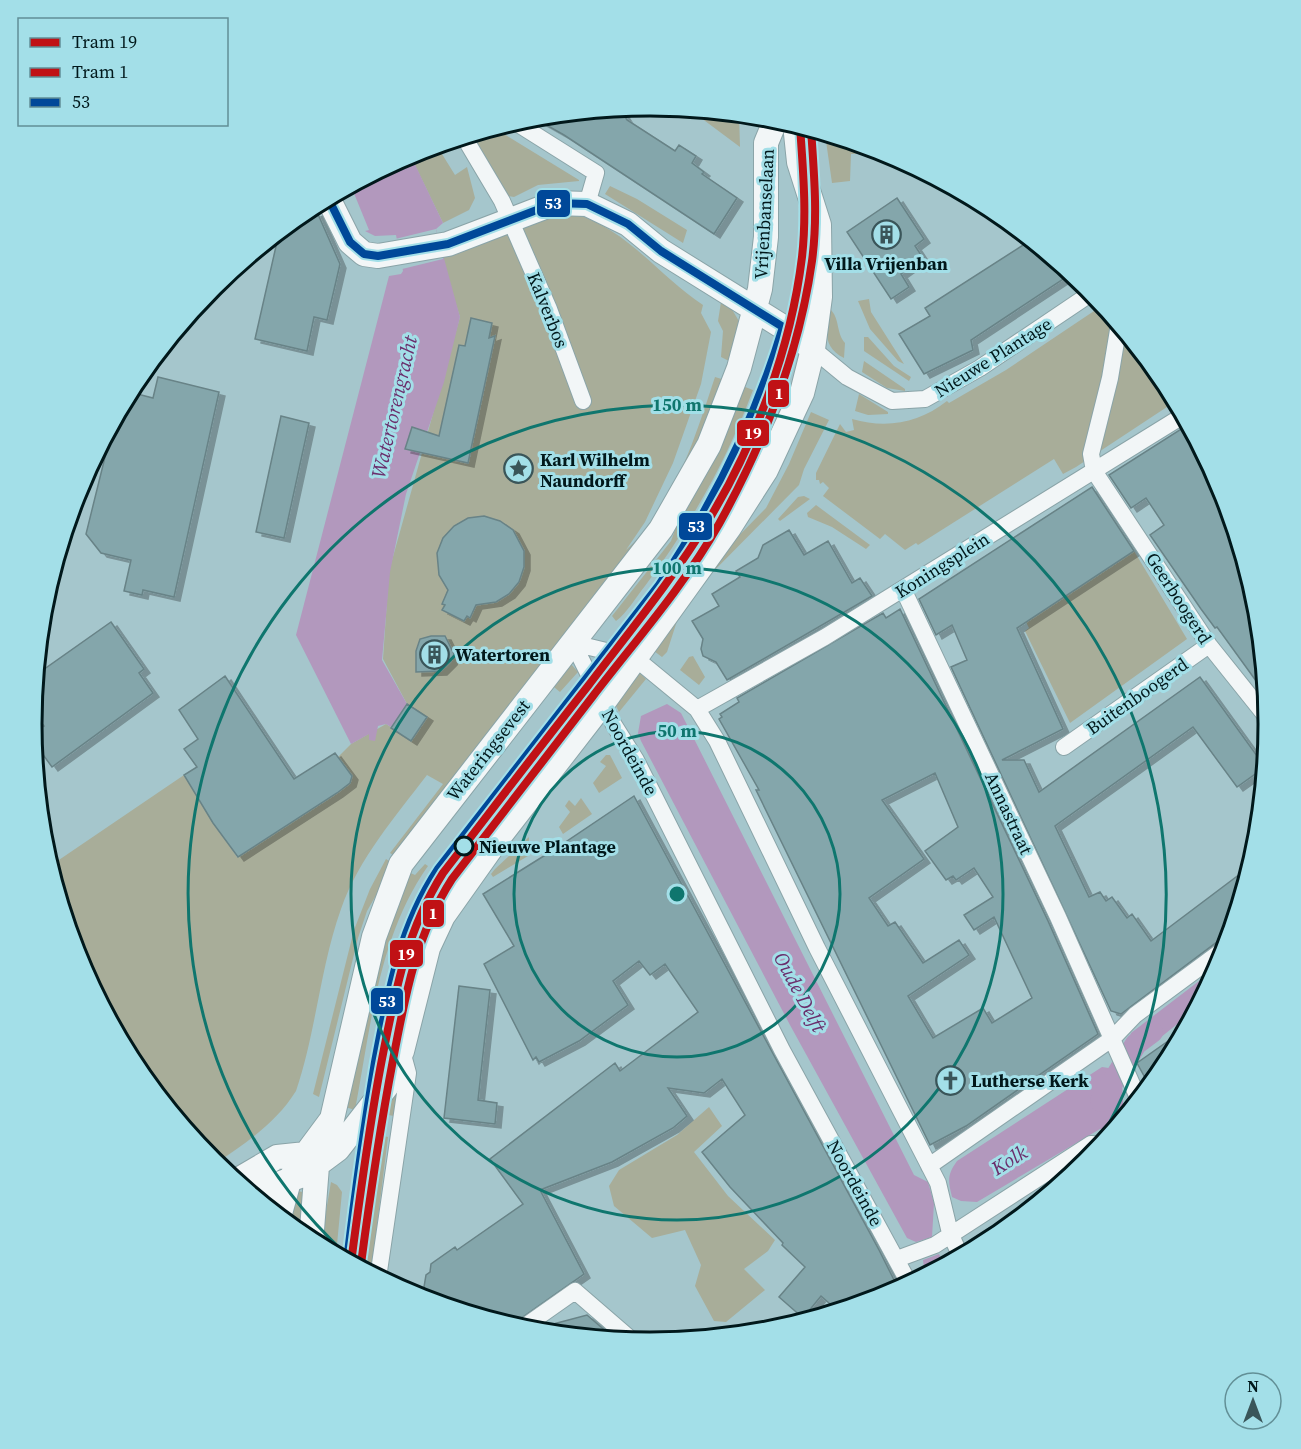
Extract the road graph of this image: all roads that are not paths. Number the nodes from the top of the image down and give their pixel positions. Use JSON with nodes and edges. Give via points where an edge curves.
{"nodes":[{"id":1,"x":526,"y":129,"type":"edge"},
{"id":2,"x":772,"y":129,"type":"edge"},
{"id":3,"x":796,"y":134,"type":"edge"},
{"id":4,"x":468,"y":144,"type":"edge"},
{"id":5,"x":587,"y":204,"type":"junction"},
{"id":6,"x":332,"y":207,"type":"edge"},
{"id":7,"x":510,"y":220,"type":"junction"},
{"id":8,"x":1084,"y":298,"type":"edge"},
{"id":9,"x":755,"y":309,"type":"junction"},
{"id":10,"x":1117,"y":334,"type":"edge"},
{"id":11,"x":813,"y":349,"type":"junction"},
{"id":12,"x":583,"y":401,"type":"dead end"},
{"id":13,"x":1177,"y":420,"type":"edge"},
{"id":14,"x":1094,"y":471,"type":"junction"},
{"id":15,"x":903,"y":588,"type":"junction"},
{"id":16,"x":573,"y":643,"type":"junction"},
{"id":17,"x":1209,"y":645,"type":"junction"},
{"id":18,"x":635,"y":658,"type":"junction"},
{"id":19,"x":603,"y":703,"type":"junction"},
{"id":20,"x":1259,"y":707,"type":"edge"},
{"id":21,"x":697,"y":709,"type":"junction"},
{"id":22,"x":1064,"y":747,"type":"dead end"},
{"id":23,"x":1213,"y":958,"type":"edge"},
{"id":24,"x":1113,"y":1038,"type":"junction"},
{"id":25,"x":402,"y":1051,"type":"junction"},
{"id":26,"x":1136,"y":1091,"type":"edge"},
{"id":27,"x":1091,"y":1144,"type":"edge"},
{"id":28,"x":311,"y":1160,"type":"junction"},
{"id":29,"x":929,"y":1166,"type":"junction"},
{"id":30,"x":243,"y":1177,"type":"edge"},
{"id":31,"x":289,"y":1181,"type":"junction"},
{"id":32,"x":263,"y":1193,"type":"edge"},
{"id":33,"x":281,"y":1208,"type":"edge"},
{"id":34,"x":312,"y":1230,"type":"edge"},
{"id":35,"x":950,"y":1233,"type":"junction"},
{"id":36,"x":958,"y":1249,"type":"edge"},
{"id":37,"x":897,"y":1260,"type":"junction"},
{"id":38,"x":379,"y":1269,"type":"edge"},
{"id":39,"x":906,"y":1276,"type":"edge"},
{"id":40,"x":532,"y":1321,"type":"edge"},
{"id":41,"x":623,"y":1332,"type":"edge"}],
"edges":[{"from":1,"to":5,"type":"street","via":[[596,173]]},
{"from":2,"to":9,"type":"main road","name":"Vrijenbanselaan","via":[[766,142],[766,237]]},
{"from":3,"to":11,"type":"main road","name":"Vrijenbanselaan","via":[[799,162],[819,225],[820,297]]},
{"from":4,"to":7,"type":"street"},
{"from":5,"to":7,"type":"main road","name":"Nieuwe Plantage","via":[[555,203]]},
{"from":5,"to":9,"type":"main road","name":"Nieuwe Plantage","via":[[628,224],[661,251]]},
{"from":6,"to":7,"type":"main road","name":"Nieuwe Plantage","via":[[343,231],[359,251],[378,256],[448,244]]},
{"from":7,"to":12,"type":"street","name":"Kalverbos"},
{"from":8,"to":11,"type":"street","name":"Nieuwe Plantage","via":[[980,368],[925,399],[892,401],[847,377]]},
{"from":9,"to":11,"type":"main road","name":"Nieuwe Plantage"},
{"from":9,"to":16,"type":"main road","name":"Wateringsevest","via":[[730,394],[696,472],[661,529]]},
{"from":10,"to":14,"type":"street","via":[[1091,454]]},
{"from":11,"to":18,"type":"main road","name":"Wateringsevest","via":[[802,393],[766,470]]},
{"from":13,"to":14,"type":"street","name":"Koningsplein"},
{"from":14,"to":15,"type":"street","name":"Koningsplein"},
{"from":14,"to":17,"type":"street","name":"Geerboogerd"},
{"from":15,"to":21,"type":"street","name":"Koningsplein"},
{"from":15,"to":24,"type":"street","name":"Annastraat"},
{"from":16,"to":18,"type":"street"},
{"from":16,"to":19,"type":"street","name":"Noordeinde"},
{"from":16,"to":28,"type":"main road","name":"Wateringsevest","via":[[401,864],[374,936],[332,1119]]},
{"from":17,"to":20,"type":"street","name":"Geerboogerd"},
{"from":17,"to":22,"type":"street","name":"Buitenboogerd"},
{"from":18,"to":19,"type":"main road","name":"Wateringsevest"},
{"from":18,"to":21,"type":"street"},
{"from":19,"to":25,"type":"main road","name":"Wateringsevest","via":[[443,916],[419,975]]},
{"from":19,"to":37,"type":"street","name":"Noordeinde","via":[[636,760],[807,1097]]},
{"from":21,"to":29,"type":"street","via":[[717,741]]},
{"from":23,"to":24,"type":"street","via":[[1135,1015]]},
{"from":24,"to":26,"type":"street"},
{"from":24,"to":29,"type":"street"},
{"from":25,"to":28,"type":"main road","name":"Wateringsevest","via":[[387,1086],[338,1149]]},
{"from":25,"to":38,"type":"street","name":"Wateringsevest","via":[[408,1073]]},
{"from":27,"to":35,"type":"street"},
{"from":28,"to":30,"type":"main road","via":[[277,1157]]},
{"from":28,"to":31,"type":"main road","name":"Wateringsevest"},
{"from":28,"to":34,"type":"main road"},
{"from":29,"to":35,"type":"street","via":[[941,1191]]},
{"from":31,"to":32,"type":"main road"},
{"from":31,"to":33,"type":"main road","name":"Wateringsevest"},
{"from":35,"to":36,"type":"street"},
{"from":35,"to":37,"type":"street"},
{"from":37,"to":39,"type":"street","name":"Noordeinde"},
{"from":40,"to":41,"type":"street","via":[[575,1291]]}]}
